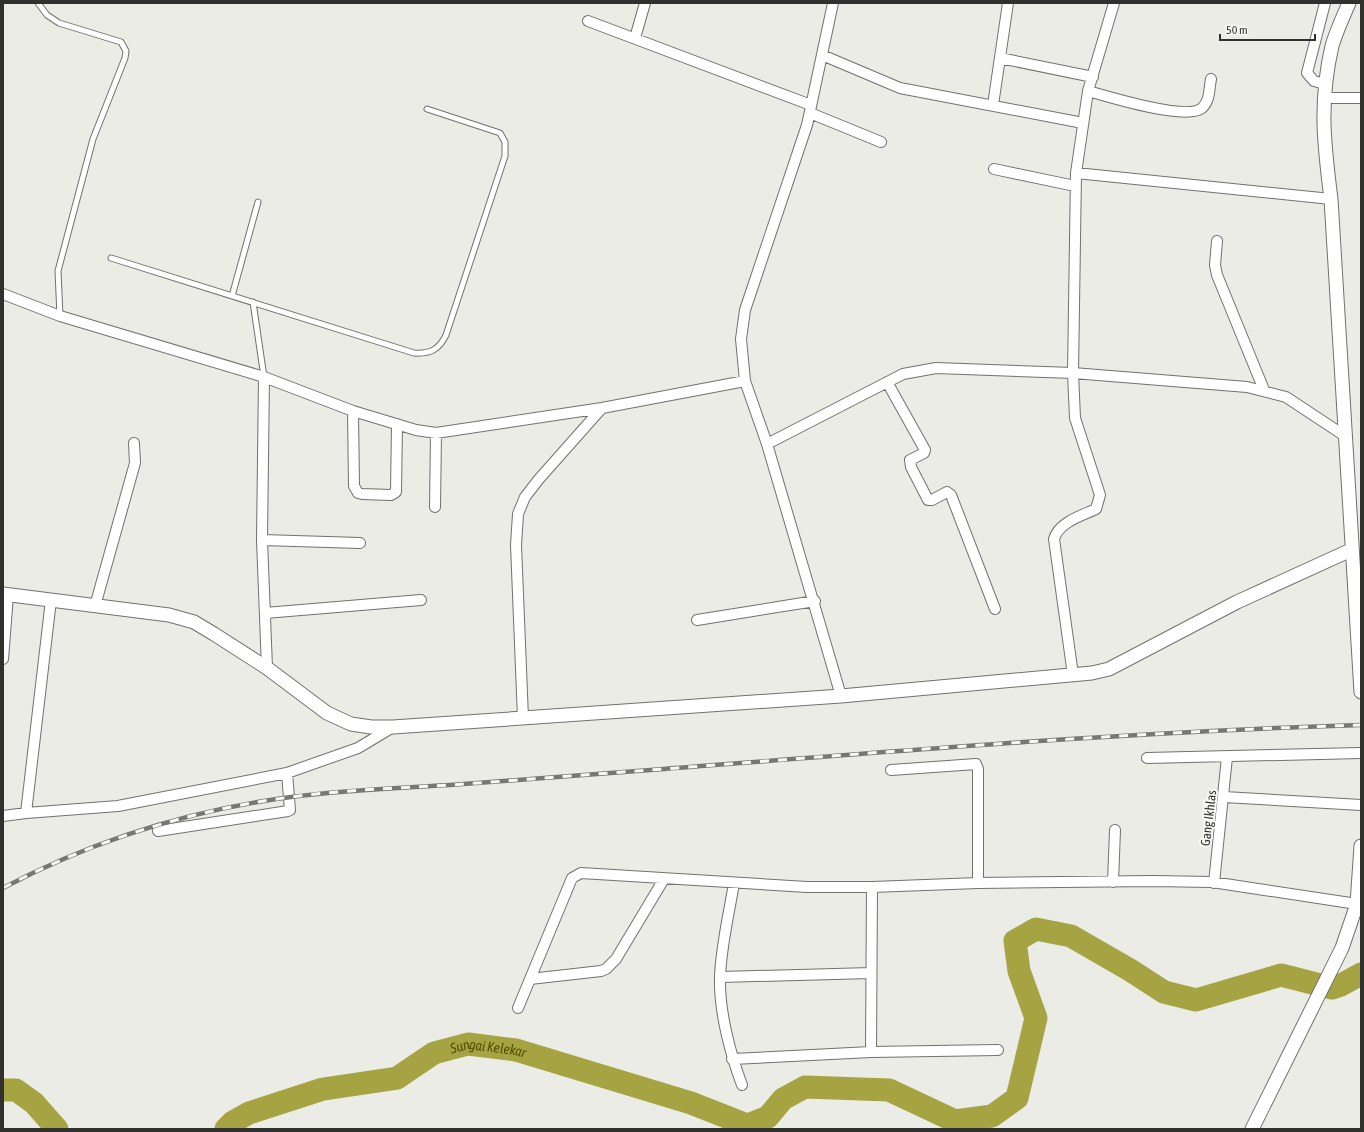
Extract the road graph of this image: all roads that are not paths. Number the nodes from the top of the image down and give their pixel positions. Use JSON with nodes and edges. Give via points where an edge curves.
{"nodes":[{"id":1,"x":38,"y":3,"type":"edge"},
{"id":2,"x":645,"y":3,"type":"edge"},
{"id":3,"x":833,"y":3,"type":"edge"},
{"id":4,"x":1008,"y":3,"type":"edge"},
{"id":5,"x":1114,"y":3,"type":"edge"},
{"id":6,"x":1325,"y":3,"type":"edge"},
{"id":7,"x":1348,"y":3,"type":"edge"},
{"id":8,"x":588,"y":21,"type":"dead end"},
{"id":9,"x":635,"y":38,"type":"junction"},
{"id":10,"x":822,"y":55,"type":"junction"},
{"id":11,"x":1000,"y":58,"type":"junction"},
{"id":12,"x":1092,"y":77,"type":"junction"},
{"id":13,"x":1210,"y":79,"type":"dead end"},
{"id":14,"x":1325,"y":84,"type":"junction"},
{"id":15,"x":1088,"y":91,"type":"junction"},
{"id":16,"x":1324,"y":98,"type":"junction"},
{"id":17,"x":1361,"y":98,"type":"edge"},
{"id":18,"x":993,"y":105,"type":"junction"},
{"id":19,"x":427,"y":109,"type":"dead end"},
{"id":20,"x":810,"y":109,"type":"junction"},
{"id":21,"x":1083,"y":122,"type":"junction"},
{"id":22,"x":881,"y":142,"type":"dead end"},
{"id":23,"x":994,"y":169,"type":"dead end"},
{"id":24,"x":1076,"y":173,"type":"junction"},
{"id":25,"x":1076,"y":186,"type":"junction"},
{"id":26,"x":1330,"y":199,"type":"junction"},
{"id":27,"x":258,"y":202,"type":"dead end"},
{"id":28,"x":1217,"y":241,"type":"dead end"},
{"id":29,"x":111,"y":258,"type":"dead end"},
{"id":30,"x":3,"y":294,"type":"edge"},
{"id":31,"x":232,"y":296,"type":"junction"},
{"id":32,"x":253,"y":302,"type":"junction"},
{"id":33,"x":60,"y":316,"type":"junction"},
{"id":34,"x":1073,"y":373,"type":"junction"},
{"id":35,"x":264,"y":377,"type":"junction"},
{"id":36,"x":746,"y":381,"type":"junction"},
{"id":37,"x":887,"y":382,"type":"junction"},
{"id":38,"x":1264,"y":390,"type":"junction"},
{"id":39,"x":602,"y":408,"type":"junction"},
{"id":40,"x":353,"y":411,"type":"junction"},
{"id":41,"x":397,"y":424,"type":"junction"},
{"id":42,"x":436,"y":433,"type":"junction"},
{"id":43,"x":1345,"y":436,"type":"junction"},
{"id":44,"x":134,"y":443,"type":"dead end"},
{"id":45,"x":767,"y":444,"type":"junction"},
{"id":46,"x":435,"y":507,"type":"dead end"},
{"id":47,"x":262,"y":540,"type":"junction"},
{"id":48,"x":360,"y":542,"type":"dead end"},
{"id":49,"x":1352,"y":550,"type":"junction"},
{"id":50,"x":6,"y":595,"type":"edge"},
{"id":51,"x":51,"y":600,"type":"junction"},
{"id":52,"x":421,"y":600,"type":"dead end"},
{"id":53,"x":815,"y":601,"type":"junction"},
{"id":54,"x":95,"y":606,"type":"junction"},
{"id":55,"x":995,"y":609,"type":"dead end"},
{"id":56,"x":265,"y":613,"type":"junction"},
{"id":57,"x":697,"y":620,"type":"dead end"},
{"id":58,"x":3,"y":659,"type":"edge"},
{"id":59,"x":267,"y":668,"type":"junction"},
{"id":60,"x":1073,"y":675,"type":"junction"},
{"id":61,"x":1361,"y":692,"type":"edge"},
{"id":62,"x":841,"y":696,"type":"junction"},
{"id":63,"x":523,"y":718,"type":"junction"},
{"id":64,"x":393,"y":727,"type":"junction"},
{"id":65,"x":1361,"y":753,"type":"edge"},
{"id":66,"x":1227,"y":757,"type":"junction"},
{"id":67,"x":1148,"y":758,"type":"dead end"},
{"id":68,"x":891,"y":770,"type":"dead end"},
{"id":69,"x":287,"y":773,"type":"junction"},
{"id":70,"x":1224,"y":797,"type":"junction"},
{"id":71,"x":1361,"y":805,"type":"edge"},
{"id":72,"x":26,"y":812,"type":"junction"},
{"id":73,"x":3,"y":816,"type":"edge"},
{"id":74,"x":1115,"y":830,"type":"dead end"},
{"id":75,"x":158,"y":832,"type":"dead end"},
{"id":76,"x":1361,"y":846,"type":"edge"},
{"id":77,"x":664,"y":879,"type":"junction"},
{"id":78,"x":1113,"y":882,"type":"junction"},
{"id":79,"x":734,"y":883,"type":"junction"},
{"id":80,"x":978,"y":883,"type":"junction"},
{"id":81,"x":1214,"y":883,"type":"junction"},
{"id":82,"x":872,"y":887,"type":"junction"},
{"id":83,"x":1357,"y":904,"type":"junction"},
{"id":84,"x":871,"y":974,"type":"junction"},
{"id":85,"x":720,"y":977,"type":"junction"},
{"id":86,"x":530,"y":979,"type":"junction"},
{"id":87,"x":518,"y":1008,"type":"dead end"},
{"id":88,"x":998,"y":1050,"type":"dead end"},
{"id":89,"x":871,"y":1052,"type":"junction"},
{"id":90,"x":732,"y":1059,"type":"junction"},
{"id":91,"x":742,"y":1085,"type":"dead end"},
{"id":92,"x":1252,"y":1129,"type":"edge"}],
"edges":[{"from":1,"to":33,"type":"lane","via":[[47,15],[59,23],[121,42],[126,51],[93,139],[58,270]]},
{"from":2,"to":9,"type":"street"},
{"from":3,"to":10,"type":"street"},
{"from":4,"to":11,"type":"street"},
{"from":5,"to":12,"type":"street"},
{"from":6,"to":14,"type":"street","via":[[1307,73],[1314,81]]},
{"from":7,"to":14,"type":"street","via":[[1332,45]]},
{"from":8,"to":9,"type":"street"},
{"from":9,"to":20,"type":"street"},
{"from":10,"to":18,"type":"street","via":[[900,88]]},
{"from":10,"to":20,"type":"street"},
{"from":11,"to":12,"type":"street"},
{"from":11,"to":18,"type":"street"},
{"from":12,"to":15,"type":"street"},
{"from":13,"to":15,"type":"street","via":[[1207,103],[1194,113],[1174,112]]},
{"from":14,"to":16,"type":"street"},
{"from":15,"to":21,"type":"street"},
{"from":16,"to":17,"type":"street"},
{"from":16,"to":26,"type":"street","via":[[1323,137]]},
{"from":18,"to":21,"type":"street"},
{"from":19,"to":32,"type":"lane","via":[[500,133],[505,142],[505,156],[441,345],[433,351],[414,353]]},
{"from":20,"to":22,"type":"street"},
{"from":20,"to":36,"type":"street","via":[[743,317],[741,340]]},
{"from":21,"to":24,"type":"street"},
{"from":23,"to":25,"type":"street"},
{"from":24,"to":25,"type":"street"},
{"from":24,"to":26,"type":"street"},
{"from":25,"to":34,"type":"street"},
{"from":26,"to":43,"type":"street"},
{"from":27,"to":31,"type":"lane"},
{"from":28,"to":38,"type":"street","via":[[1215,264],[1218,279]]},
{"from":29,"to":31,"type":"lane"},
{"from":30,"to":33,"type":"street"},
{"from":31,"to":32,"type":"lane"},
{"from":32,"to":35,"type":"lane"},
{"from":33,"to":35,"type":"street"},
{"from":34,"to":37,"type":"street","via":[[936,368],[902,374]]},
{"from":34,"to":38,"type":"street"},
{"from":34,"to":60,"type":"street","via":[[1075,418],[1100,495],[1096,508],[1062,526],[1054,539]]},
{"from":35,"to":40,"type":"street"},
{"from":35,"to":47,"type":"street"},
{"from":36,"to":39,"type":"street"},
{"from":36,"to":45,"type":"street"},
{"from":37,"to":45,"type":"street"},
{"from":37,"to":55,"type":"street","via":[[925,450],[923,454],[910,460],[911,467],[928,500],[947,492],[951,495]]},
{"from":38,"to":43,"type":"street","via":[[1286,397]]},
{"from":39,"to":42,"type":"street"},
{"from":39,"to":63,"type":"street","via":[[538,479],[525,497],[518,514],[516,545]]},
{"from":40,"to":41,"type":"street"},
{"from":40,"to":41,"type":"street","via":[[354,486],[358,493],[392,495],[396,492]]},
{"from":41,"to":42,"type":"street"},
{"from":42,"to":46,"type":"street"},
{"from":43,"to":49,"type":"street"},
{"from":44,"to":54,"type":"street","via":[[135,463]]},
{"from":45,"to":53,"type":"street"},
{"from":47,"to":48,"type":"street"},
{"from":47,"to":56,"type":"street"},
{"from":49,"to":60,"type":"street","via":[[1237,602],[1109,668]]},
{"from":49,"to":61,"type":"street"},
{"from":50,"to":51,"type":"street"},
{"from":50,"to":58,"type":"street"},
{"from":51,"to":54,"type":"street"},
{"from":51,"to":72,"type":"street"},
{"from":52,"to":56,"type":"street"},
{"from":53,"to":57,"type":"street"},
{"from":53,"to":62,"type":"street"},
{"from":54,"to":59,"type":"street","via":[[169,615],[194,622]]},
{"from":56,"to":59,"type":"street"},
{"from":59,"to":64,"type":"street","via":[[327,713],[351,724]]},
{"from":60,"to":62,"type":"street"},
{"from":62,"to":63,"type":"street"},
{"from":63,"to":64,"type":"street"},
{"from":64,"to":69,"type":"street","via":[[358,748]]},
{"from":65,"to":66,"type":"street"},
{"from":66,"to":67,"type":"street"},
{"from":66,"to":70,"type":"street","name":"Gang Ikhlas"},
{"from":68,"to":80,"type":"street","via":[[976,764]]},
{"from":69,"to":72,"type":"street","via":[[118,806]]},
{"from":69,"to":75,"type":"street","via":[[290,810],[288,812]]},
{"from":70,"to":71,"type":"street"},
{"from":70,"to":81,"type":"street","name":"Gang Ikhlas"},
{"from":72,"to":73,"type":"street"},
{"from":74,"to":78,"type":"street"},
{"from":76,"to":83,"type":"street"},
{"from":77,"to":79,"type":"street"},
{"from":77,"to":86,"type":"street","via":[[616,959],[606,969]]},
{"from":77,"to":86,"type":"street","via":[[591,873],[576,875],[572,878]]},
{"from":78,"to":80,"type":"street"},
{"from":78,"to":81,"type":"street"},
{"from":79,"to":82,"type":"street"},
{"from":79,"to":85,"type":"street"},
{"from":80,"to":82,"type":"street"},
{"from":81,"to":83,"type":"street"},
{"from":82,"to":84,"type":"street"},
{"from":83,"to":92,"type":"street","via":[[1342,948]]},
{"from":84,"to":85,"type":"street"},
{"from":84,"to":89,"type":"street"},
{"from":85,"to":90,"type":"street","via":[[720,994]]},
{"from":86,"to":87,"type":"street"},
{"from":88,"to":89,"type":"street"},
{"from":89,"to":90,"type":"street"},
{"from":90,"to":91,"type":"street"}]}
